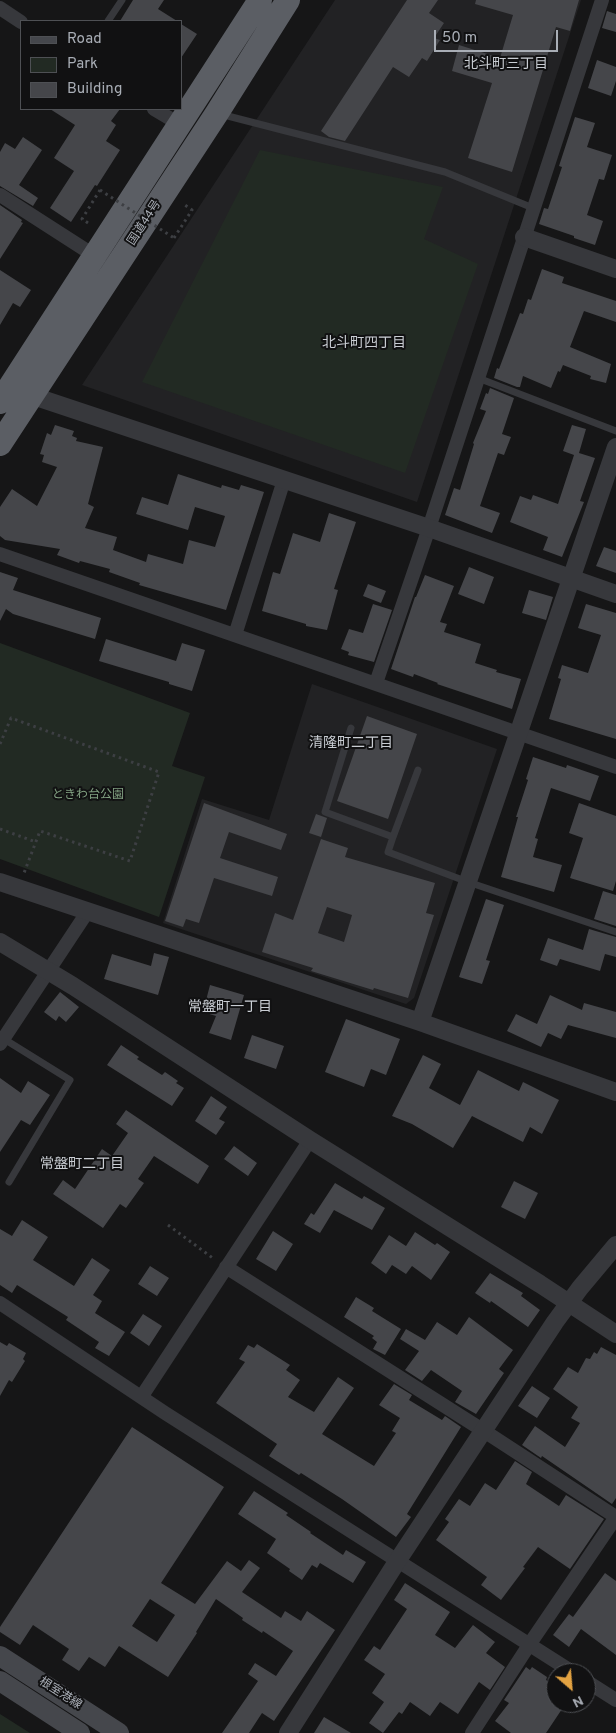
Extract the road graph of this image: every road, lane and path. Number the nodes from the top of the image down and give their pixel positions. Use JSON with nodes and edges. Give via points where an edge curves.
{"nodes":[{"id":1,"x":122,"y":0,"type":"edge"},
{"id":2,"x":260,"y":0,"type":"edge"},
{"id":3,"x":602,"y":0,"type":"edge"},
{"id":4,"x":286,"y":1,"type":"edge"},
{"id":5,"x":0,"y":8,"type":"edge"},
{"id":6,"x":109,"y":20,"type":"edge"},
{"id":7,"x":20,"y":21,"type":"edge"},
{"id":8,"x":156,"y":110,"type":"edge"},
{"id":9,"x":217,"y":113,"type":"junction"},
{"id":10,"x":181,"y":125,"type":"junction"},
{"id":11,"x":0,"y":195,"type":"edge"},
{"id":12,"x":185,"y":206,"type":"dead end"},
{"id":13,"x":533,"y":208,"type":"junction"},
{"id":14,"x":88,"y":223,"type":"dead end"},
{"id":15,"x":524,"y":237,"type":"junction"},
{"id":16,"x":95,"y":256,"type":"junction"},
{"id":17,"x":616,"y":269,"type":"edge"},
{"id":18,"x":478,"y":378,"type":"junction"},
{"id":19,"x":3,"y":391,"type":"edge"},
{"id":20,"x":33,"y":396,"type":"junction"},
{"id":21,"x":616,"y":432,"type":"edge"},
{"id":22,"x":0,"y":444,"type":"edge"},
{"id":23,"x":616,"y":447,"type":"edge"},
{"id":24,"x":284,"y":480,"type":"junction"},
{"id":25,"x":429,"y":528,"type":"junction"},
{"id":26,"x":0,"y":554,"type":"edge"},
{"id":27,"x":572,"y":580,"type":"junction"},
{"id":28,"x":616,"y":594,"type":"edge"},
{"id":29,"x":236,"y":635,"type":"junction"},
{"id":30,"x":376,"y":683,"type":"junction"},
{"id":31,"x":351,"y":728,"type":"dead end"},
{"id":32,"x":517,"y":734,"type":"junction"},
{"id":33,"x":0,"y":744,"type":"edge"},
{"id":34,"x":616,"y":767,"type":"edge"},
{"id":35,"x":418,"y":770,"type":"dead end"},
{"id":36,"x":0,"y":829,"type":"edge"},
{"id":37,"x":393,"y":837,"type":"junction"},
{"id":38,"x":36,"y":842,"type":"junction"},
{"id":39,"x":25,"y":869,"type":"dead end"},
{"id":40,"x":0,"y":882,"type":"edge"},
{"id":41,"x":468,"y":882,"type":"junction"},
{"id":42,"x":88,"y":911,"type":"junction"},
{"id":43,"x":616,"y":932,"type":"edge"},
{"id":44,"x":0,"y":942,"type":"edge"},
{"id":45,"x":48,"y":973,"type":"junction"},
{"id":46,"x":420,"y":1022,"type":"junction"},
{"id":47,"x":2,"y":1042,"type":"edge"},
{"id":48,"x":616,"y":1092,"type":"edge"},
{"id":49,"x":310,"y":1140,"type":"junction"},
{"id":50,"x":9,"y":1182,"type":"dead end"},
{"id":51,"x":168,"y":1225,"type":"dead end"},
{"id":52,"x":616,"y":1245,"type":"edge"},
{"id":53,"x":226,"y":1267,"type":"junction"},
{"id":54,"x":0,"y":1303,"type":"edge"},
{"id":55,"x":568,"y":1304,"type":"junction"},
{"id":56,"x":616,"y":1334,"type":"edge"},
{"id":57,"x":142,"y":1396,"type":"junction"},
{"id":58,"x":484,"y":1431,"type":"junction"},
{"id":59,"x":616,"y":1517,"type":"edge"},
{"id":60,"x":398,"y":1560,"type":"junction"},
{"id":61,"x":529,"y":1645,"type":"junction"},
{"id":62,"x":0,"y":1656,"type":"edge"},
{"id":63,"x":558,"y":1663,"type":"edge"},
{"id":64,"x":0,"y":1681,"type":"edge"},
{"id":65,"x":596,"y":1687,"type":"edge"},
{"id":66,"x":616,"y":1700,"type":"edge"},
{"id":67,"x":80,"y":1733,"type":"edge"},
{"id":68,"x":120,"y":1733,"type":"edge"},
{"id":69,"x":288,"y":1733,"type":"edge"},
{"id":70,"x":472,"y":1733,"type":"edge"}],
"edges":[{"from":1,"to":6,"type":"lane"},
{"from":2,"to":10,"type":"highway","name":"国道44号"},
{"from":3,"to":13,"type":"street"},
{"from":4,"to":9,"type":"highway","name":"国道44号"},
{"from":5,"to":7,"type":"street"},
{"from":8,"to":10,"type":"street"},
{"from":9,"to":13,"type":"lane","via":[[445,172]]},
{"from":9,"to":20,"type":"highway","name":"国道44号"},
{"from":10,"to":16,"type":"highway","name":"国道44号"},
{"from":11,"to":16,"type":"street"},
{"from":12,"to":14,"type":"path","bridge":true,"via":[[192,210],[174,238],[100,190],[82,219]]},
{"from":13,"to":15,"type":"street"},
{"from":15,"to":17,"type":"street"},
{"from":15,"to":18,"type":"street"},
{"from":16,"to":19,"type":"highway","name":"国道44号"},
{"from":18,"to":21,"type":"lane"},
{"from":18,"to":25,"type":"street"},
{"from":19,"to":20,"type":"street"},
{"from":20,"to":22,"type":"highway","name":"国道44号"},
{"from":20,"to":24,"type":"street"},
{"from":23,"to":27,"type":"street"},
{"from":24,"to":25,"type":"street"},
{"from":24,"to":29,"type":"street"},
{"from":25,"to":27,"type":"street"},
{"from":25,"to":30,"type":"street"},
{"from":26,"to":29,"type":"street"},
{"from":27,"to":28,"type":"street"},
{"from":27,"to":32,"type":"street"},
{"from":29,"to":30,"type":"street"},
{"from":30,"to":32,"type":"street"},
{"from":31,"to":37,"type":"lane","via":[[325,812]]},
{"from":32,"to":34,"type":"street"},
{"from":32,"to":41,"type":"street"},
{"from":33,"to":38,"type":"path","via":[[11,718],[159,772],[130,861],[40,832]]},
{"from":35,"to":37,"type":"lane"},
{"from":36,"to":38,"type":"path"},
{"from":37,"to":41,"type":"lane","via":[[388,852]]},
{"from":38,"to":39,"type":"path"},
{"from":40,"to":42,"type":"street"},
{"from":41,"to":43,"type":"lane"},
{"from":41,"to":46,"type":"street"},
{"from":42,"to":45,"type":"street"},
{"from":42,"to":46,"type":"street"},
{"from":44,"to":45,"type":"street"},
{"from":45,"to":47,"type":"street"},
{"from":45,"to":49,"type":"street","via":[[81,991]]},
{"from":46,"to":48,"type":"street"},
{"from":47,"to":50,"type":"lane","via":[[70,1080]]},
{"from":49,"to":53,"type":"street"},
{"from":49,"to":55,"type":"street"},
{"from":51,"to":53,"type":"path"},
{"from":52,"to":55,"type":"street"},
{"from":53,"to":57,"type":"street"},
{"from":53,"to":58,"type":"street"},
{"from":54,"to":57,"type":"street"},
{"from":55,"to":56,"type":"street"},
{"from":55,"to":58,"type":"street"},
{"from":57,"to":60,"type":"street"},
{"from":58,"to":59,"type":"street"},
{"from":58,"to":60,"type":"street"},
{"from":59,"to":61,"type":"street"},
{"from":60,"to":61,"type":"street"},
{"from":60,"to":69,"type":"street"},
{"from":61,"to":63,"type":"street"},
{"from":61,"to":70,"type":"street"},
{"from":62,"to":68,"type":"main road","name":"根室港線"},
{"from":64,"to":67,"type":"main road","name":"根室港線"},
{"from":65,"to":66,"type":"street"}]}
